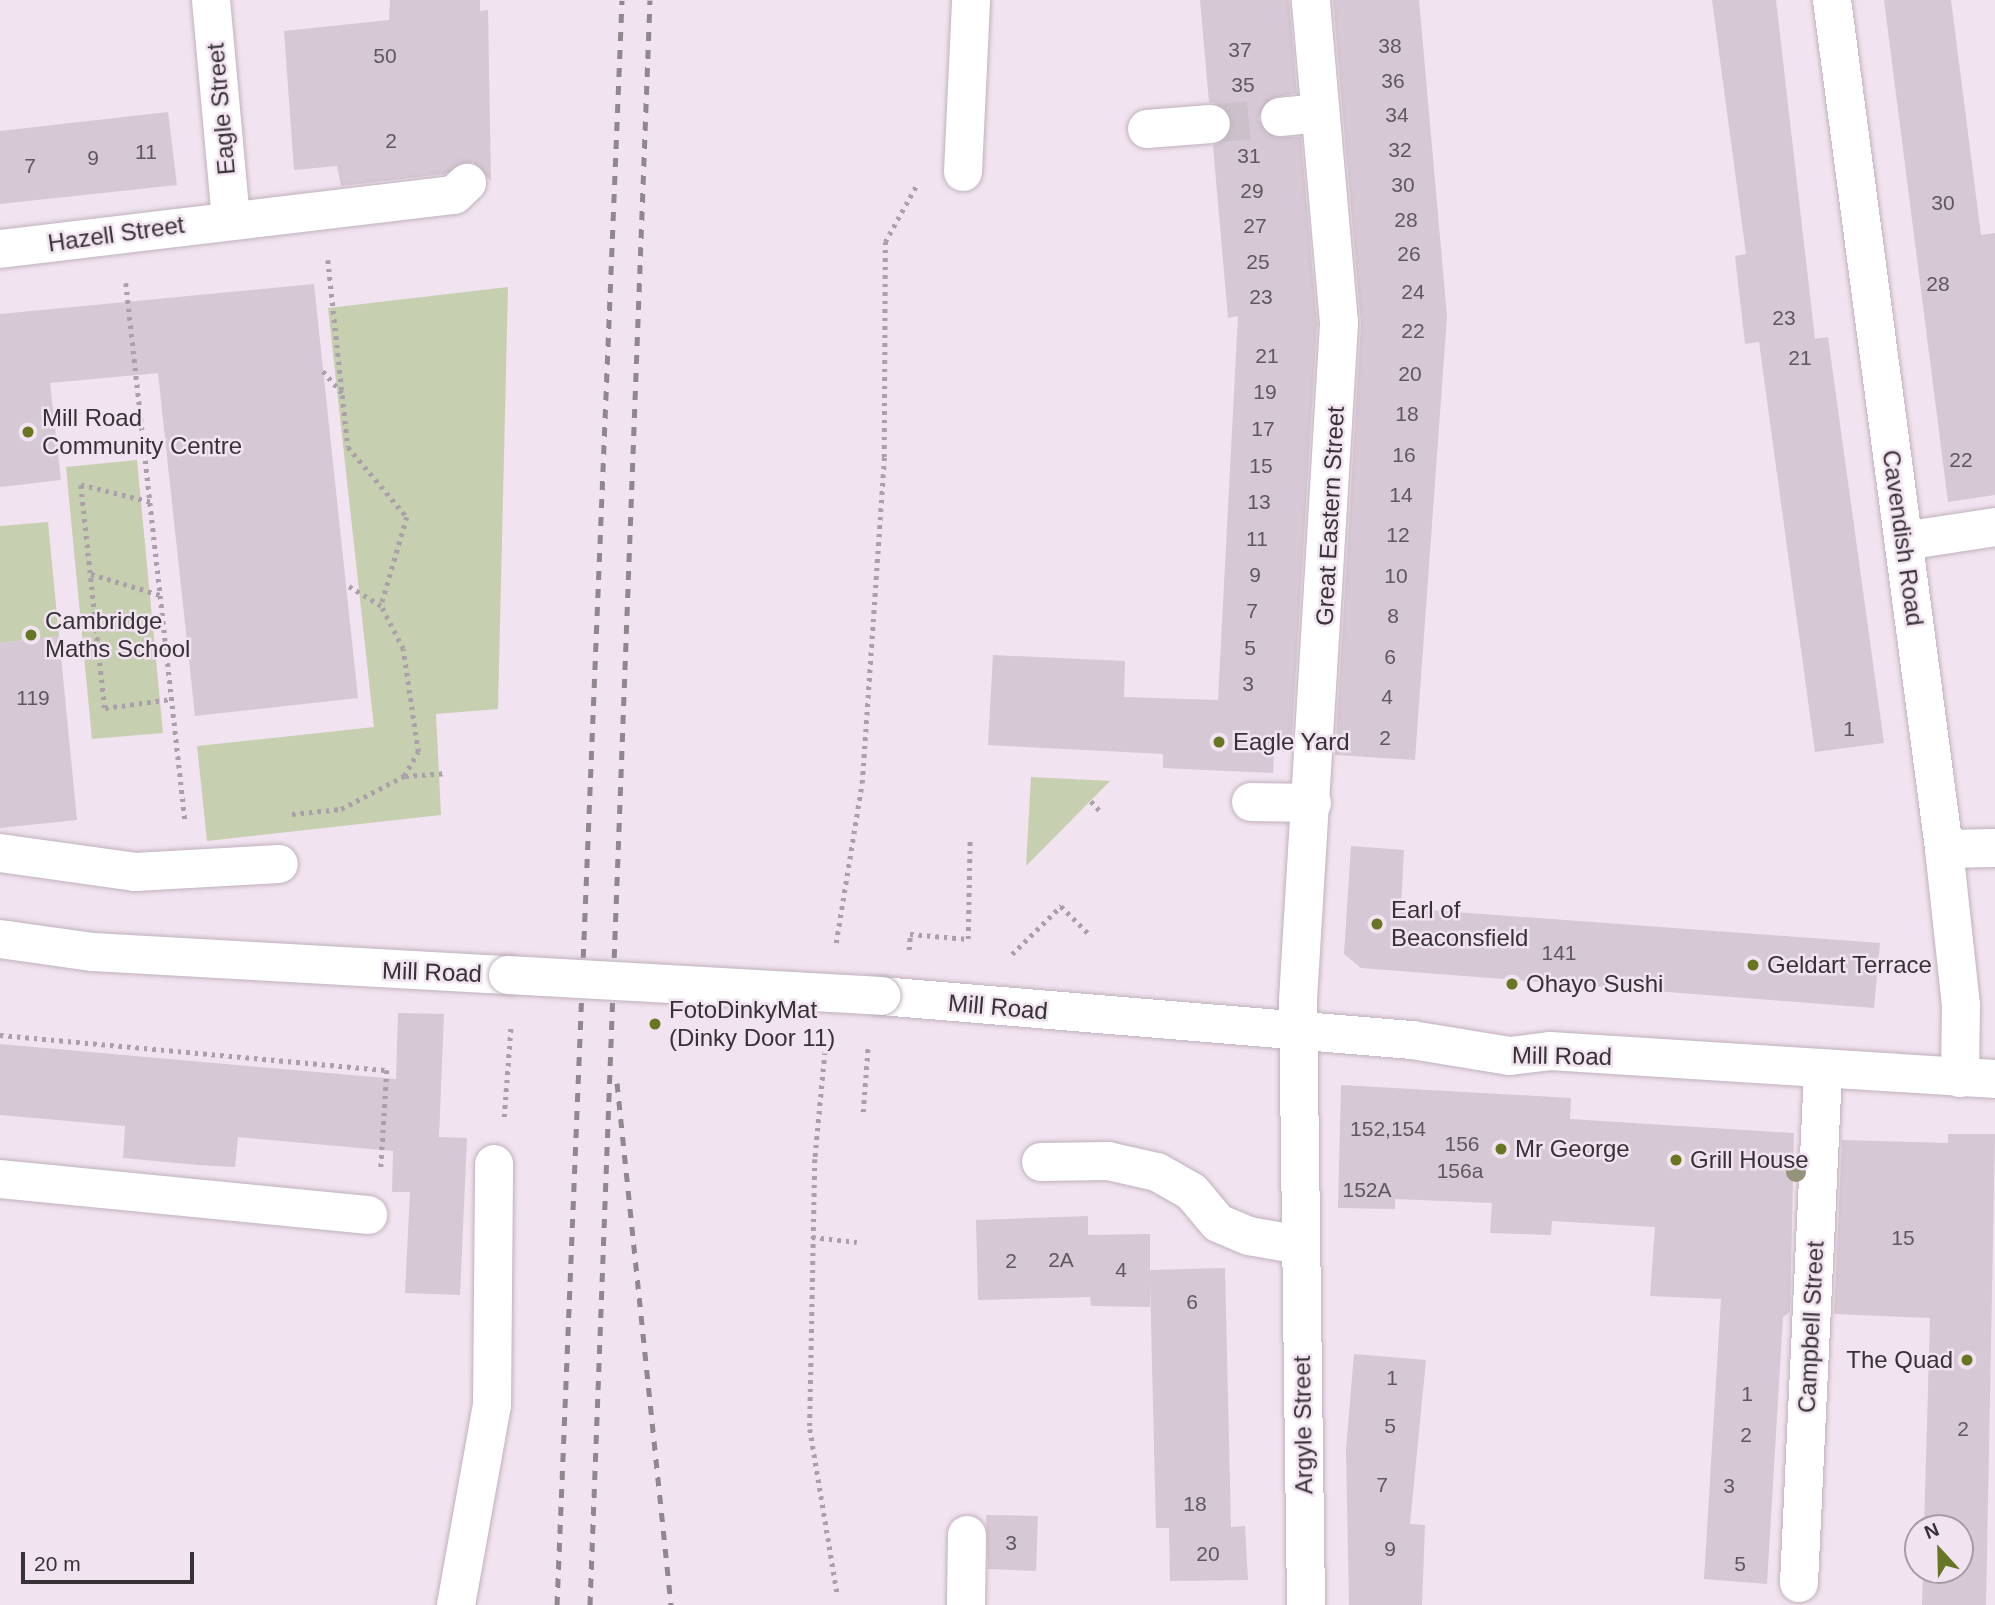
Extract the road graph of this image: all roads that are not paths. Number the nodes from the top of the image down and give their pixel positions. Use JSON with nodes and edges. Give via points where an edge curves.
{"nodes":[{"id":1,"x":211,"y":0,"type":"edge"},
{"id":2,"x":971,"y":0,"type":"edge"},
{"id":3,"x":1311,"y":0,"type":"edge"},
{"id":4,"x":1832,"y":0,"type":"edge"},
{"id":5,"x":1320,"y":113,"type":"junction"},
{"id":6,"x":1280,"y":117,"type":"tunnel mouth"},
{"id":7,"x":1211,"y":124,"type":"tunnel mouth"},
{"id":8,"x":1147,"y":129,"type":"dead end"},
{"id":9,"x":963,"y":172,"type":"dead end"},
{"id":10,"x":467,"y":183,"type":"dead end"},
{"id":11,"x":231,"y":219,"type":"junction"},
{"id":12,"x":0,"y":249,"type":"edge"},
{"id":13,"x":1995,"y":527,"type":"edge"},
{"id":14,"x":1904,"y":541,"type":"junction"},
{"id":15,"x":1251,"y":802,"type":"dead end"},
{"id":16,"x":1312,"y":803,"type":"junction"},
{"id":17,"x":1995,"y":848,"type":"edge"},
{"id":18,"x":1944,"y":849,"type":"junction"},
{"id":19,"x":0,"y":853,"type":"edge"},
{"id":20,"x":279,"y":864,"type":"dead end"},
{"id":21,"x":0,"y":939,"type":"edge"},
{"id":22,"x":1297,"y":1033,"type":"junction"},
{"id":23,"x":1823,"y":1072,"type":"junction"},
{"id":24,"x":1978,"y":1078,"type":"edge"},
{"id":25,"x":1041,"y":1162,"type":"dead end"},
{"id":26,"x":494,"y":1164,"type":"dead end"},
{"id":27,"x":0,"y":1179,"type":"edge"},
{"id":28,"x":368,"y":1215,"type":"dead end"},
{"id":29,"x":1300,"y":1245,"type":"junction"},
{"id":30,"x":967,"y":1535,"type":"dead end"},
{"id":31,"x":1799,"y":1583,"type":"dead end"},
{"id":32,"x":456,"y":1605,"type":"edge"},
{"id":33,"x":966,"y":1605,"type":"edge"},
{"id":34,"x":1306,"y":1605,"type":"edge"}],
"edges":[{"from":1,"to":11,"type":"street","name":"Eagle Street"},
{"from":2,"to":9,"type":"street"},
{"from":3,"to":5,"type":"street","name":"Great Eastern Street"},
{"from":4,"to":14,"type":"street","name":"Cavendish Road"},
{"from":5,"to":6,"type":"street"},
{"from":5,"to":16,"type":"street","name":"Great Eastern Street","via":[[1339,323]]},
{"from":7,"to":8,"type":"street"},
{"from":10,"to":11,"type":"street","name":"Hazell Street","via":[[454,195]]},
{"from":11,"to":12,"type":"street","name":"Hazell Street"},
{"from":13,"to":14,"type":"street"},
{"from":14,"to":18,"type":"street","name":"Cavendish Road"},
{"from":15,"to":16,"type":"street"},
{"from":16,"to":22,"type":"street","name":"Great Eastern Street"},
{"from":17,"to":18,"type":"street"},
{"from":18,"to":24,"type":"street","name":"Cavendish Road","via":[[1961,1005]]},
{"from":19,"to":20,"type":"street","via":[[135,872]]},
{"from":21,"to":22,"type":"street","name":"Mill Road","bridge":true,"via":[[93,952],[876,996]]},
{"from":22,"to":23,"type":"street","name":"Mill Road","via":[[1412,1040],[1510,1056],[1550,1051]]},
{"from":22,"to":29,"type":"street","name":"Argyle Street"},
{"from":23,"to":24,"type":"street","name":"Mill Road"},
{"from":23,"to":31,"type":"street","name":"Campbell Street"},
{"from":25,"to":29,"type":"street","via":[[1107,1151],[1157,1171],[1192,1192],[1218,1223]]},
{"from":26,"to":32,"type":"street","via":[[492,1405]]},
{"from":27,"to":28,"type":"street"},
{"from":29,"to":34,"type":"street","name":"Argyle Street"},
{"from":30,"to":33,"type":"street"}]}
